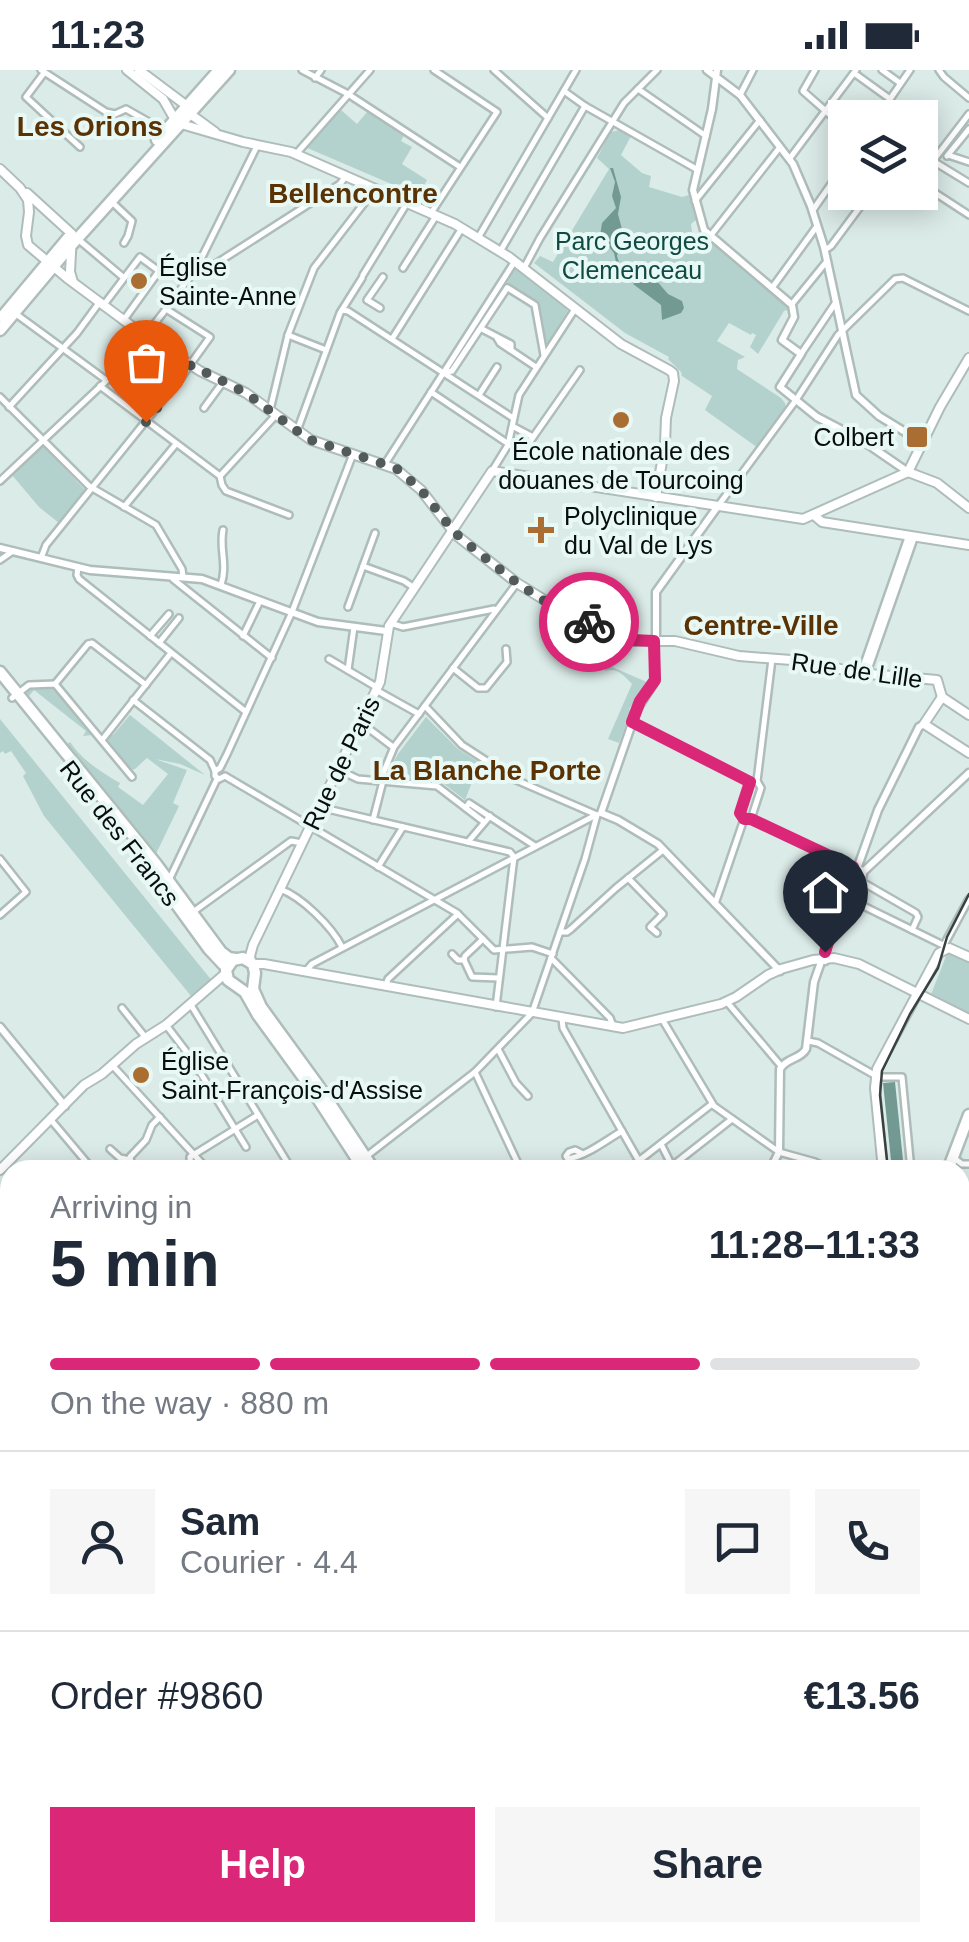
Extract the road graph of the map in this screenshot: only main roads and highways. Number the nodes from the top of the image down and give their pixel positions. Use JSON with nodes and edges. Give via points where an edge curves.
{"nodes":[{"id":1,"x":127,"y":70,"type":"edge"},
{"id":2,"x":140,"y":70,"type":"edge"},
{"id":3,"x":219,"y":70,"type":"edge"},
{"id":4,"x":229,"y":70,"type":"edge"},
{"id":5,"x":189,"y":110,"type":"junction"},
{"id":6,"x":178,"y":122,"type":"junction"},
{"id":7,"x":218,"y":134,"type":"junction"},
{"id":8,"x":0,"y":169,"type":"edge"},
{"id":9,"x":20,"y":188,"type":"junction"},
{"id":10,"x":40,"y":205,"type":"junction"},
{"id":11,"x":29,"y":212,"type":"junction"},
{"id":12,"x":71,"y":244,"type":"junction"},
{"id":13,"x":50,"y":264,"type":"junction"},
{"id":14,"x":73,"y":282,"type":"junction"},
{"id":15,"x":0,"y":319,"type":"edge"},
{"id":16,"x":0,"y":330,"type":"edge"},
{"id":17,"x":969,"y":358,"type":"edge"},
{"id":18,"x":908,"y":472,"type":"junction"},
{"id":19,"x":656,"y":496,"type":"junction"},
{"id":20,"x":969,"y":508,"type":"edge"},
{"id":21,"x":464,"y":512,"type":"junction"},
{"id":22,"x":811,"y":517,"type":"junction"},
{"id":23,"x":445,"y":519,"type":"junction"},
{"id":24,"x":452,"y":529,"type":"junction"},
{"id":25,"x":969,"y":545,"type":"edge"},
{"id":26,"x":0,"y":672,"type":"edge"},
{"id":27,"x":0,"y":683,"type":"edge"},
{"id":28,"x":15,"y":695,"type":"junction"},
{"id":29,"x":942,"y":697,"type":"junction"},
{"id":30,"x":969,"y":715,"type":"edge"},
{"id":31,"x":969,"y":754,"type":"edge"},
{"id":32,"x":166,"y":882,"type":"junction"},
{"id":33,"x":969,"y":957,"type":"edge"},
{"id":34,"x":248,"y":966,"type":"junction"},
{"id":35,"x":226,"y":971,"type":"junction"},
{"id":36,"x":235,"y":986,"type":"junction"},
{"id":37,"x":207,"y":991,"type":"junction"},
{"id":38,"x":916,"y":997,"type":"junction"},
{"id":39,"x":969,"y":1021,"type":"edge"},
{"id":40,"x":969,"y":1115,"type":"edge"},
{"id":41,"x":969,"y":1125,"type":"edge"},
{"id":42,"x":9,"y":1160,"type":"edge"},
{"id":43,"x":361,"y":1160,"type":"edge"},
{"id":44,"x":361,"y":1160,"type":"edge"},
{"id":45,"x":882,"y":1160,"type":"edge"},
{"id":46,"x":953,"y":1160,"type":"edge"},
{"id":47,"x":954,"y":1160,"type":"edge"}],
"edges":[{"from":1,"to":6,"type":"main road","via":[[163,99]]},
{"from":2,"to":5,"type":"main road"},
{"from":3,"to":5,"type":"main road"},
{"from":4,"to":5,"type":"main road"},
{"from":5,"to":6,"type":"main road"},
{"from":5,"to":7,"type":"main road"},
{"from":6,"to":7,"type":"main road"},
{"from":6,"to":12,"type":"main road"},
{"from":6,"to":12,"type":"main road"},
{"from":7,"to":19,"type":"main road","via":[[296,154],[502,248],[624,346],[665,367],[672,392]]},
{"from":8,"to":9,"type":"main road"},
{"from":9,"to":10,"type":"main road"},
{"from":9,"to":11,"type":"main road"},
{"from":10,"to":11,"type":"main road"},
{"from":10,"to":12,"type":"main road"},
{"from":11,"to":13,"type":"main road","via":[[27,242]]},
{"from":12,"to":13,"type":"main road"},
{"from":12,"to":14,"type":"main road"},
{"from":13,"to":14,"type":"main road"},
{"from":13,"to":15,"type":"main road"},
{"from":13,"to":16,"type":"main road"},
{"from":14,"to":23,"type":"main road","name":"Rue de Lille","via":[[313,442],[396,468]]},
{"from":17,"to":18,"type":"main road"},
{"from":18,"to":20,"type":"main road","via":[[939,484]]},
{"from":18,"to":22,"type":"main road"},
{"from":19,"to":21,"type":"main road","name":"Rue de Paris","via":[[492,471]]},
{"from":19,"to":22,"type":"main road"},
{"from":21,"to":23,"type":"main road"},
{"from":21,"to":24,"type":"main road","name":"Rue de Paris"},
{"from":22,"to":25,"type":"main road"},
{"from":23,"to":24,"type":"main road","name":"Rue de Lille"},
{"from":24,"to":29,"type":"main road","name":"Rue de Lille","via":[[517,583],[628,639],[938,680]]},
{"from":24,"to":34,"type":"main road","name":"Rue de Paris","via":[[388,627],[377,689]]},
{"from":26,"to":28,"type":"main road"},
{"from":27,"to":28,"type":"main road"},
{"from":28,"to":32,"type":"main road","name":"Rue des Francs"},
{"from":29,"to":30,"type":"main road"},
{"from":29,"to":31,"type":"main road","via":[[924,724]]},
{"from":32,"to":34,"type":"main road","name":"Rue des Francs","via":[[221,952]]},
{"from":32,"to":35,"type":"main road","name":"Rue des Francs"},
{"from":33,"to":38,"type":"main road","via":[[944,949]]},
{"from":34,"to":35,"type":"main road","via":[[230,962]]},
{"from":34,"to":36,"type":"main road","via":[[246,986]]},
{"from":34,"to":38,"type":"main road","via":[[613,1028],[726,1002],[780,972],[825,960],[859,964]]},
{"from":34,"to":43,"type":"main road","via":[[261,1007]]},
{"from":35,"to":36,"type":"main road","name":"Rue des Francs"},
{"from":35,"to":37,"type":"main road"},
{"from":36,"to":37,"type":"main road","via":[[220,983]]},
{"from":36,"to":44,"type":"main road","name":"Rue des Francs"},
{"from":37,"to":42,"type":"main road","via":[[86,1083]]},
{"from":38,"to":39,"type":"main road"},
{"from":38,"to":45,"type":"main road","via":[[875,1076]]},
{"from":40,"to":46,"type":"main road"},
{"from":41,"to":47,"type":"main road"}]}
